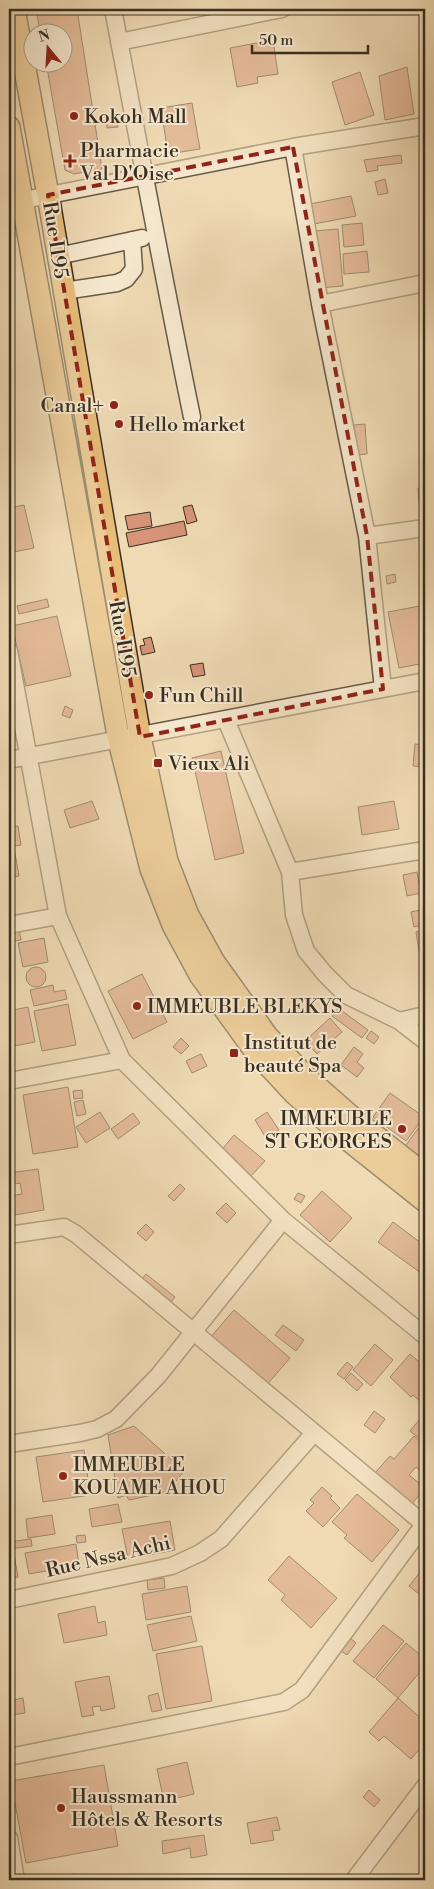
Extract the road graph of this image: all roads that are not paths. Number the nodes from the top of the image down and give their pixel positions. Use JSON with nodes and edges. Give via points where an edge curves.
{"nodes":[{"id":1,"x":14,"y":9,"type":"edge"},
{"id":2,"x":113,"y":9,"type":"edge"},
{"id":3,"x":282,"y":9,"type":"edge"},
{"id":4,"x":119,"y":42,"type":"junction"},
{"id":5,"x":425,"y":126,"type":"edge"},
{"id":6,"x":9,"y":127,"type":"edge"},
{"id":7,"x":293,"y":147,"type":"junction"},
{"id":8,"x":145,"y":175,"type":"junction"},
{"id":9,"x":48,"y":196,"type":"junction"},
{"id":10,"x":15,"y":202,"type":"edge"},
{"id":11,"x":155,"y":236,"type":"junction"},
{"id":12,"x":132,"y":240,"type":"junction"},
{"id":13,"x":58,"y":256,"type":"junction"},
{"id":14,"x":425,"y":283,"type":"edge"},
{"id":15,"x":64,"y":291,"type":"junction"},
{"id":16,"x":320,"y":304,"type":"junction"},
{"id":17,"x":192,"y":417,"type":"dead end"},
{"id":18,"x":425,"y":528,"type":"edge"},
{"id":19,"x":366,"y":536,"type":"junction"},
{"id":20,"x":9,"y":652,"type":"edge"},
{"id":21,"x":425,"y":681,"type":"edge"},
{"id":22,"x":383,"y":689,"type":"junction"},
{"id":23,"x":226,"y":720,"type":"junction"},
{"id":24,"x":129,"y":739,"type":"junction"},
{"id":25,"x":28,"y":757,"type":"junction"},
{"id":26,"x":9,"y":760,"type":"edge"},
{"id":27,"x":425,"y":850,"type":"edge"},
{"id":28,"x":290,"y":872,"type":"junction"},
{"id":29,"x":58,"y":916,"type":"junction"},
{"id":30,"x":9,"y":925,"type":"edge"},
{"id":31,"x":425,"y":1015,"type":"edge"},
{"id":32,"x":399,"y":1021,"type":"junction"},
{"id":33,"x":425,"y":1042,"type":"edge"},
{"id":34,"x":122,"y":1060,"type":"junction"},
{"id":35,"x":9,"y":1081,"type":"edge"},
{"id":36,"x":425,"y":1175,"type":"edge"},
{"id":37,"x":425,"y":1201,"type":"edge"},
{"id":38,"x":283,"y":1220,"type":"junction"},
{"id":39,"x":9,"y":1235,"type":"edge"},
{"id":40,"x":193,"y":1332,"type":"junction"},
{"id":41,"x":425,"y":1336,"type":"edge"},
{"id":42,"x":314,"y":1433,"type":"junction"},
{"id":43,"x":9,"y":1444,"type":"edge"},
{"id":44,"x":425,"y":1524,"type":"edge"},
{"id":45,"x":9,"y":1600,"type":"edge"},
{"id":46,"x":9,"y":1756,"type":"edge"},
{"id":47,"x":425,"y":1786,"type":"edge"},
{"id":48,"x":9,"y":1838,"type":"edge"},
{"id":49,"x":16,"y":1880,"type":"edge"},
{"id":50,"x":354,"y":1880,"type":"edge"}],
"edges":[{"from":1,"to":9,"type":"main road","name":"Rue I195"},
{"from":2,"to":4,"type":"street"},
{"from":3,"to":4,"type":"street"},
{"from":4,"to":8,"type":"street"},
{"from":5,"to":7,"type":"street"},
{"from":6,"to":10,"type":"main road","name":"Rue I195"},
{"from":7,"to":8,"type":"street"},
{"from":7,"to":16,"type":"street"},
{"from":8,"to":9,"type":"street"},
{"from":8,"to":11,"type":"street"},
{"from":9,"to":10,"type":"street"},
{"from":9,"to":13,"type":"main road","name":"Rue I195"},
{"from":10,"to":24,"type":"main road","name":"Rue I195"},
{"from":11,"to":12,"type":"street"},
{"from":11,"to":17,"type":"street"},
{"from":12,"to":13,"type":"street"},
{"from":12,"to":15,"type":"street","via":[[134,269],[126,279]]},
{"from":13,"to":15,"type":"main road","name":"Rue I195"},
{"from":14,"to":16,"type":"street"},
{"from":15,"to":24,"type":"main road","name":"Rue I195"},
{"from":16,"to":19,"type":"street"},
{"from":18,"to":19,"type":"street"},
{"from":19,"to":22,"type":"street"},
{"from":20,"to":25,"type":"street"},
{"from":21,"to":22,"type":"street"},
{"from":22,"to":23,"type":"street"},
{"from":23,"to":24,"type":"street"},
{"from":23,"to":28,"type":"street"},
{"from":24,"to":25,"type":"street"},
{"from":24,"to":36,"type":"main road","name":"Rue I195","via":[[167,862],[188,914],[214,962],[267,1036],[306,1077]]},
{"from":24,"to":37,"type":"main road","name":"Rue I195","via":[[151,869],[173,925],[200,975],[255,1051],[296,1094]]},
{"from":25,"to":26,"type":"street"},
{"from":25,"to":29,"type":"street"},
{"from":27,"to":28,"type":"street"},
{"from":28,"to":32,"type":"street","via":[[294,915],[306,952],[346,995]]},
{"from":29,"to":30,"type":"street"},
{"from":29,"to":34,"type":"street"},
{"from":31,"to":32,"type":"street"},
{"from":32,"to":33,"type":"street"},
{"from":34,"to":35,"type":"street"},
{"from":34,"to":38,"type":"street"},
{"from":38,"to":40,"type":"street"},
{"from":38,"to":41,"type":"street"},
{"from":39,"to":40,"type":"street","via":[[64,1227]]},
{"from":40,"to":42,"type":"street"},
{"from":40,"to":43,"type":"street","via":[[158,1376],[116,1419],[80,1433]]},
{"from":42,"to":44,"type":"street"},
{"from":42,"to":45,"type":"street","name":"Rue Nssa Achi","via":[[221,1539],[200,1553],[172,1566]]},
{"from":44,"to":46,"type":"street","via":[[302,1690],[284,1702]]},
{"from":47,"to":50,"type":"street"},
{"from":48,"to":49,"type":"street"}]}
